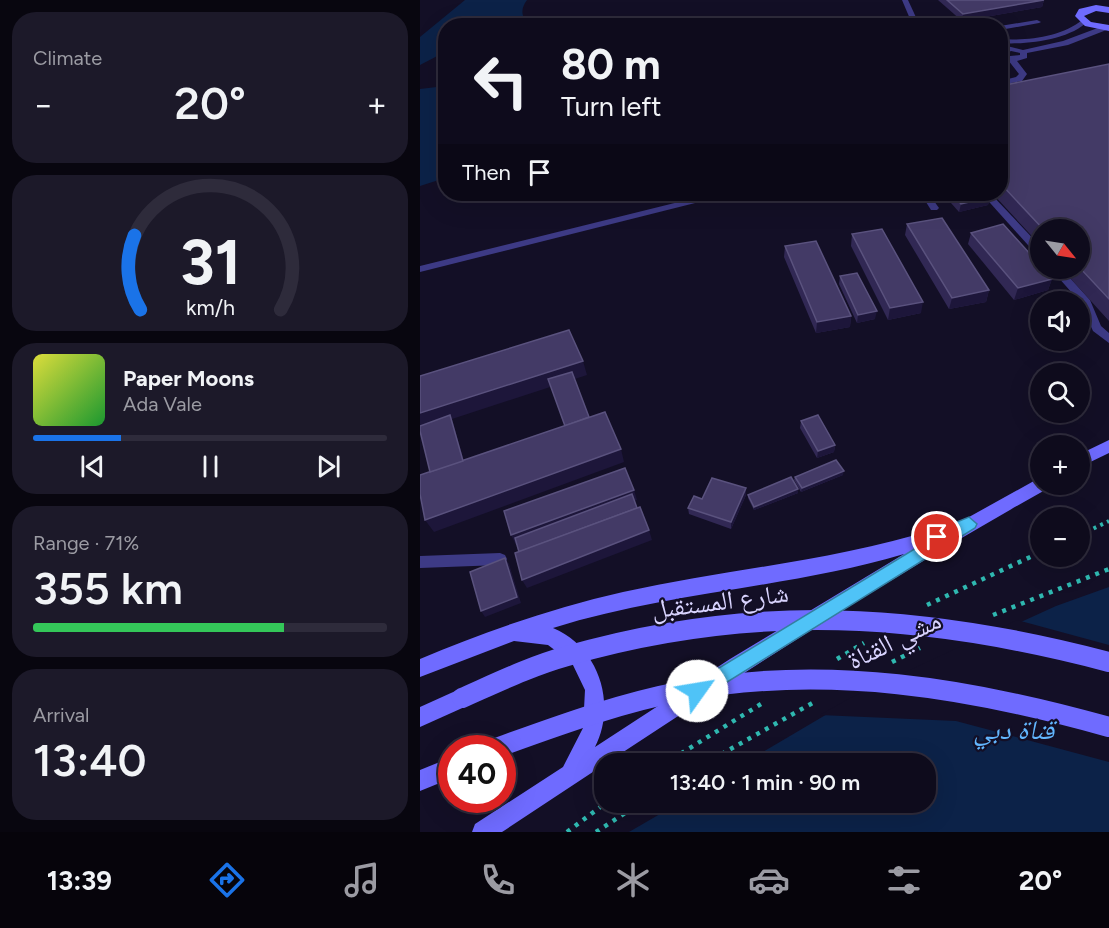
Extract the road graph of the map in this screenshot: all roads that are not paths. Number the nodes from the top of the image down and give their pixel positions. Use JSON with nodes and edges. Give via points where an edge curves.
{"nodes":[{"id":1,"x":904,"y":0,"type":"edge"},
{"id":2,"x":1086,"y":0,"type":"edge"},
{"id":3,"x":1072,"y":2,"type":"dead end"},
{"id":4,"x":1107,"y":9,"type":"edge"},
{"id":5,"x":1082,"y":11,"type":"junction"},
{"id":6,"x":913,"y":18,"type":"edge"},
{"id":7,"x":1035,"y":21,"type":"dead end"},
{"id":8,"x":1081,"y":25,"type":"junction"},
{"id":9,"x":1008,"y":26,"type":"edge"},
{"id":10,"x":1108,"y":28,"type":"edge"},
{"id":11,"x":1042,"y":37,"type":"junction"},
{"id":12,"x":1008,"y":40,"type":"edge"},
{"id":13,"x":1072,"y":40,"type":"junction"},
{"id":14,"x":1053,"y":46,"type":"junction"},
{"id":15,"x":1008,"y":56,"type":"edge"},
{"id":16,"x":1008,"y":58,"type":"edge"},
{"id":17,"x":1008,"y":81,"type":"edge"},
{"id":18,"x":692,"y":201,"type":"edge"},
{"id":19,"x":930,"y":201,"type":"edge"},
{"id":20,"x":993,"y":201,"type":"edge"},
{"id":21,"x":934,"y":208,"type":"dead end"},
{"id":22,"x":1030,"y":241,"type":"edge"},
{"id":23,"x":420,"y":269,"type":"edge"},
{"id":24,"x":1065,"y":279,"type":"edge"},
{"id":25,"x":1109,"y":339,"type":"edge"},
{"id":26,"x":1109,"y":446,"type":"edge"},
{"id":27,"x":1090,"y":456,"type":"edge"},
{"id":28,"x":1030,"y":490,"type":"edge"},
{"id":29,"x":969,"y":524,"type":"junction"},
{"id":30,"x":500,"y":559,"type":"edge"},
{"id":31,"x":420,"y":562,"type":"edge"},
{"id":32,"x":514,"y":633,"type":"junction"},
{"id":33,"x":1109,"y":662,"type":"edge"},
{"id":34,"x":420,"y":668,"type":"edge"},
{"id":35,"x":420,"y":717,"type":"edge"},
{"id":36,"x":1109,"y":727,"type":"edge"},
{"id":37,"x":516,"y":741,"type":"edge"},
{"id":38,"x":572,"y":772,"type":"junction"},
{"id":39,"x":438,"y":773,"type":"edge"},
{"id":40,"x":420,"y":781,"type":"edge"},
{"id":41,"x":483,"y":832,"type":"edge"}],
"edges":[{"from":1,"to":6,"type":"lane"},
{"from":2,"to":4,"type":"street"},
{"from":3,"to":5,"type":"street"},
{"from":4,"to":5,"type":"street"},
{"from":5,"to":8,"type":"street"},
{"from":7,"to":9,"type":"lane"},
{"from":8,"to":10,"type":"street"},
{"from":8,"to":11,"type":"lane"},
{"from":8,"to":13,"type":"lane"},
{"from":10,"to":13,"type":"lane"},
{"from":11,"to":12,"type":"lane"},
{"from":11,"to":14,"type":"lane"},
{"from":13,"to":14,"type":"lane"},
{"from":14,"to":15,"type":"lane","via":[[1023,51],[1023,58]]},
{"from":16,"to":17,"type":"lane","via":[[1023,75]]},
{"from":18,"to":23,"type":"lane"},
{"from":19,"to":21,"type":"lane"},
{"from":20,"to":22,"type":"lane"},
{"from":24,"to":25,"type":"lane","via":[[1086,303],[1097,328]]},
{"from":26,"to":27,"type":"street"},
{"from":28,"to":29,"type":"street"},
{"from":29,"to":32,"type":"street","via":[[868,558],[630,599],[561,616]]},
{"from":29,"to":38,"type":"street","via":[[736,666]]},
{"from":30,"to":31,"type":"lane"},
{"from":32,"to":34,"type":"street"},
{"from":32,"to":38,"type":"street","via":[[551,636],[579,656],[595,689],[593,730]]},
{"from":33,"to":35,"type":"street","name":"شارع المستقبل","bridge":true,"via":[[1006,636],[942,625],[868,619],[753,620],[691,627],[566,656]]},
{"from":36,"to":37,"type":"street","bridge":true,"via":[[953,690],[869,681],[807,680],[683,691],[612,709]]},
{"from":38,"to":41,"type":"street"},
{"from":39,"to":40,"type":"street"}]}
